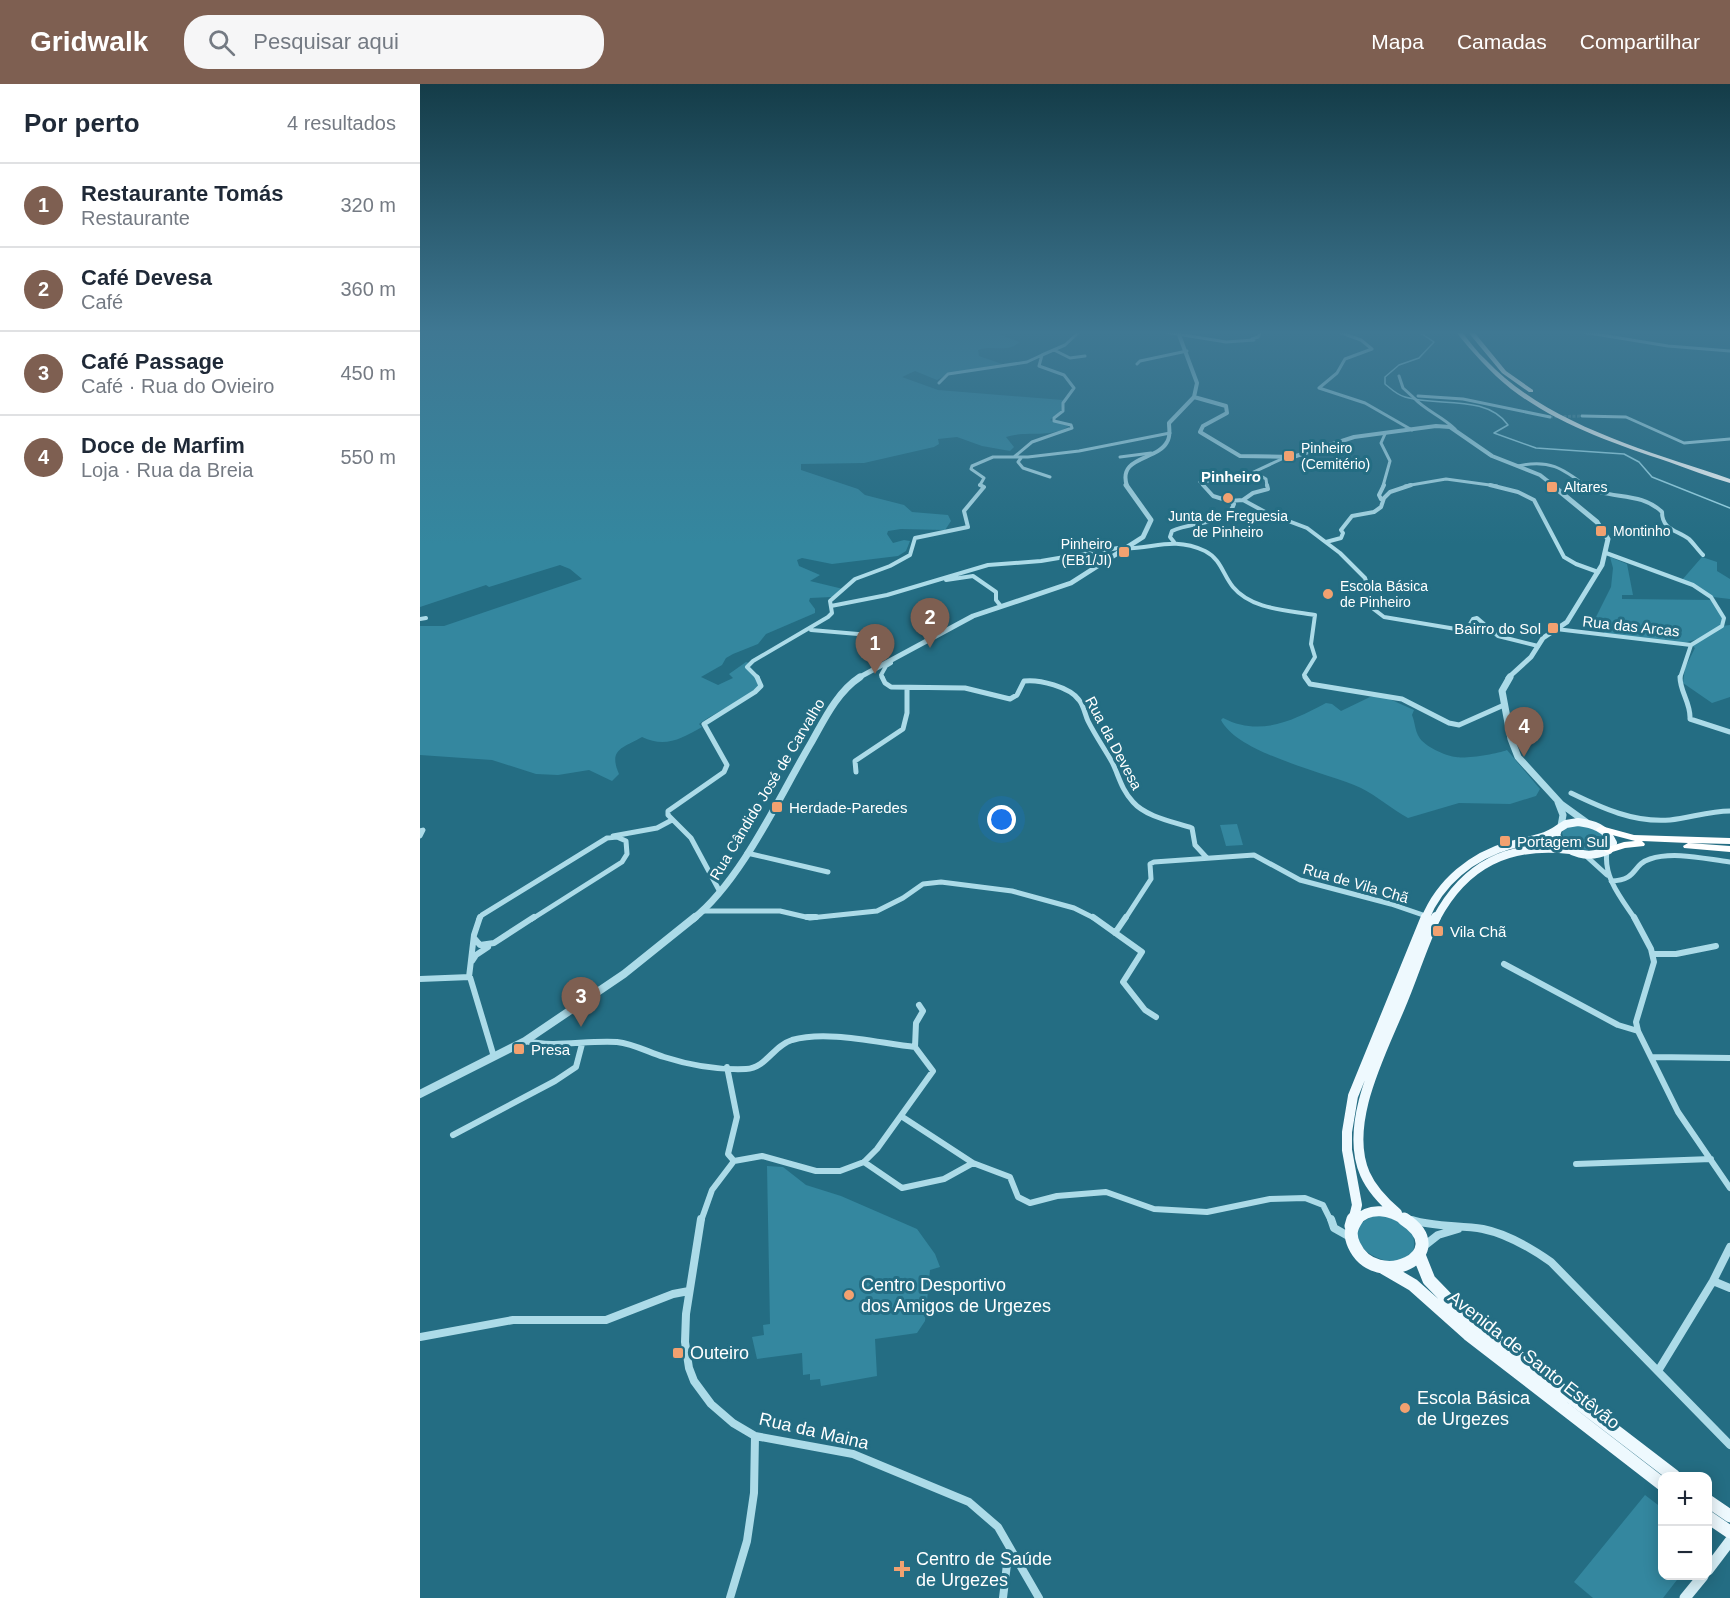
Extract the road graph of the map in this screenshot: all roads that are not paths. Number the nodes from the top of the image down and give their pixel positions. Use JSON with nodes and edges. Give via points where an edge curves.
{"nodes":[{"id":1,"x":1063,"y":403,"type":"edge"},
{"id":2,"x":1188,"y":403,"type":"edge"},
{"id":3,"x":1217,"y":403,"type":"edge"},
{"id":4,"x":1364,"y":403,"type":"edge"},
{"id":5,"x":1420,"y":403,"type":"edge"},
{"id":6,"x":1477,"y":403,"type":"edge"},
{"id":7,"x":1536,"y":403,"type":"edge"},
{"id":8,"x":1548,"y":403,"type":"edge"},
{"id":9,"x":1582,"y":416,"type":"tunnel mouth"},
{"id":10,"x":1550,"y":417,"type":"tunnel mouth"},
{"id":11,"x":1455,"y":429,"type":"junction"},
{"id":12,"x":1414,"y":431,"type":"junction"},
{"id":13,"x":1170,"y":433,"type":"junction"},
{"id":14,"x":1385,"y":434,"type":"junction"},
{"id":15,"x":1730,"y":439,"type":"edge"},
{"id":16,"x":1151,"y":453,"type":"junction"},
{"id":17,"x":1014,"y":457,"type":"junction"},
{"id":18,"x":1120,"y":457,"type":"dead end"},
{"id":19,"x":1286,"y":457,"type":"junction"},
{"id":20,"x":1021,"y":458,"type":"junction"},
{"id":21,"x":1518,"y":466,"type":"junction"},
{"id":22,"x":1254,"y":472,"type":"junction"},
{"id":23,"x":1730,"y":474,"type":"edge"},
{"id":24,"x":1050,"y":477,"type":"dead end"},
{"id":25,"x":1201,"y":480,"type":"joint"},
{"id":26,"x":1730,"y":481,"type":"edge"},
{"id":27,"x":1381,"y":499,"type":"junction"},
{"id":28,"x":1243,"y":500,"type":"junction"},
{"id":29,"x":1229,"y":501,"type":"junction"},
{"id":30,"x":1174,"y":542,"type":"junction"},
{"id":31,"x":1326,"y":542,"type":"junction"},
{"id":32,"x":1126,"y":548,"type":"junction"},
{"id":33,"x":1606,"y":553,"type":"junction"},
{"id":34,"x":1703,"y":555,"type":"dead end"},
{"id":35,"x":1598,"y":572,"type":"junction"},
{"id":36,"x":931,"y":584,"type":"junction"},
{"id":37,"x":1000,"y":605,"type":"junction"},
{"id":38,"x":831,"y":606,"type":"junction"},
{"id":39,"x":1730,"y":621,"type":"edge"},
{"id":40,"x":1722,"y":625,"type":"junction"},
{"id":41,"x":1556,"y":629,"type":"junction"},
{"id":42,"x":809,"y":630,"type":"junction"},
{"id":43,"x":888,"y":642,"type":"dead end"},
{"id":44,"x":1691,"y":645,"type":"junction"},
{"id":45,"x":1538,"y":646,"type":"junction"},
{"id":46,"x":901,"y":655,"type":"junction"},
{"id":47,"x":907,"y":688,"type":"junction"},
{"id":48,"x":1504,"y":705,"type":"junction"},
{"id":49,"x":1730,"y":732,"type":"edge"},
{"id":50,"x":856,"y":772,"type":"dead end"},
{"id":51,"x":1571,"y":793,"type":"dead end"},
{"id":52,"x":1556,"y":797,"type":"junction"},
{"id":53,"x":1730,"y":811,"type":"edge"},
{"id":54,"x":672,"y":820,"type":"junction"},
{"id":55,"x":1596,"y":826,"type":"junction"},
{"id":56,"x":1560,"y":827,"type":"junction"},
{"id":57,"x":420,"y":831,"type":"edge"},
{"id":58,"x":636,"y":832,"type":"junction"},
{"id":59,"x":420,"y":837,"type":"edge"},
{"id":60,"x":610,"y":837,"type":"junction"},
{"id":61,"x":626,"y":841,"type":"junction"},
{"id":62,"x":1730,"y":841,"type":"edge"},
{"id":63,"x":1730,"y":849,"type":"edge"},
{"id":64,"x":1570,"y":850,"type":"junction"},
{"id":65,"x":1608,"y":850,"type":"junction"},
{"id":66,"x":747,"y":853,"type":"junction"},
{"id":67,"x":1582,"y":854,"type":"junction"},
{"id":68,"x":1207,"y":858,"type":"junction"},
{"id":69,"x":1730,"y":862,"type":"edge"},
{"id":70,"x":828,"y":872,"type":"dead end"},
{"id":71,"x":1610,"y":878,"type":"junction"},
{"id":72,"x":720,"y":892,"type":"junction"},
{"id":73,"x":703,"y":911,"type":"junction"},
{"id":74,"x":1426,"y":916,"type":"junction"},
{"id":75,"x":1115,"y":933,"type":"junction"},
{"id":76,"x":474,"y":938,"type":"junction"},
{"id":77,"x":489,"y":945,"type":"junction"},
{"id":78,"x":1716,"y":946,"type":"dead end"},
{"id":79,"x":1654,"y":954,"type":"junction"},
{"id":80,"x":471,"y":961,"type":"junction"},
{"id":81,"x":1504,"y":964,"type":"dead end"},
{"id":82,"x":469,"y":977,"type":"junction"},
{"id":83,"x":420,"y":979,"type":"edge"},
{"id":84,"x":919,"y":1005,"type":"dead end"},
{"id":85,"x":1156,"y":1017,"type":"dead end"},
{"id":86,"x":1638,"y":1031,"type":"junction"},
{"id":87,"x":525,"y":1041,"type":"junction"},
{"id":88,"x":582,"y":1044,"type":"junction"},
{"id":89,"x":915,"y":1047,"type":"junction"},
{"id":90,"x":494,"y":1057,"type":"junction"},
{"id":91,"x":1652,"y":1057,"type":"junction"},
{"id":92,"x":1730,"y":1057,"type":"edge"},
{"id":93,"x":727,"y":1067,"type":"junction"},
{"id":94,"x":420,"y":1095,"type":"edge"},
{"id":95,"x":901,"y":1116,"type":"junction"},
{"id":96,"x":453,"y":1135,"type":"dead end"},
{"id":97,"x":1710,"y":1158,"type":"junction"},
{"id":98,"x":735,"y":1161,"type":"junction"},
{"id":99,"x":864,"y":1162,"type":"junction"},
{"id":100,"x":973,"y":1163,"type":"junction"},
{"id":101,"x":1576,"y":1164,"type":"dead end"},
{"id":102,"x":1730,"y":1188,"type":"edge"},
{"id":103,"x":1401,"y":1215,"type":"junction"},
{"id":104,"x":1466,"y":1228,"type":"junction"},
{"id":105,"x":1351,"y":1231,"type":"junction"},
{"id":106,"x":1730,"y":1247,"type":"edge"},
{"id":107,"x":1420,"y":1252,"type":"junction"},
{"id":108,"x":1382,"y":1267,"type":"junction"},
{"id":109,"x":1713,"y":1281,"type":"junction"},
{"id":110,"x":1730,"y":1288,"type":"edge"},
{"id":111,"x":689,"y":1291,"type":"junction"},
{"id":112,"x":420,"y":1337,"type":"edge"},
{"id":113,"x":1658,"y":1371,"type":"junction"},
{"id":114,"x":755,"y":1436,"type":"junction"},
{"id":115,"x":1730,"y":1445,"type":"edge"},
{"id":116,"x":1669,"y":1472,"type":"edge"},
{"id":117,"x":1658,"y":1481,"type":"edge"},
{"id":118,"x":1712,"y":1504,"type":"edge"},
{"id":119,"x":1730,"y":1516,"type":"edge"},
{"id":120,"x":1712,"y":1520,"type":"edge"},
{"id":121,"x":1730,"y":1532,"type":"edge"},
{"id":122,"x":1730,"y":1541,"type":"edge"},
{"id":123,"x":1012,"y":1552,"type":"junction"},
{"id":124,"x":1712,"y":1565,"type":"edge"},
{"id":125,"x":1699,"y":1580,"type":"edge"},
{"id":126,"x":730,"y":1598,"type":"edge"},
{"id":127,"x":1003,"y":1598,"type":"edge"},
{"id":128,"x":1039,"y":1598,"type":"edge"},
{"id":129,"x":1685,"y":1598,"type":"edge"}],
"edges":[{"from":1,"to":17,"type":"street","via":[[1063,411],[1054,420],[1072,428],[1041,438]]},
{"from":2,"to":13,"type":"street","via":[[1171,420]]},
{"from":3,"to":19,"type":"street","via":[[1229,409],[1224,416],[1201,427],[1202,434],[1240,456]]},
{"from":4,"to":12,"type":"street"},
{"from":5,"to":11,"type":"street"},
{"from":6,"to":10,"type":"street"},
{"from":7,"to":26,"type":"highway","via":[[1602,434]]},
{"from":8,"to":23,"type":"highway","via":[[1611,431]]},
{"from":9,"to":15,"type":"street","via":[[1630,418],[1684,443]]},
{"from":11,"to":12,"type":"street","via":[[1436,426]]},
{"from":11,"to":21,"type":"street","via":[[1487,453]]},
{"from":12,"to":14,"type":"street"},
{"from":13,"to":16,"type":"street","via":[[1165,445]]},
{"from":13,"to":20,"type":"street"},
{"from":14,"to":19,"type":"street","via":[[1354,437]]},
{"from":14,"to":27,"type":"street","via":[[1382,448],[1391,464],[1379,495]]},
{"from":16,"to":18,"type":"street"},
{"from":16,"to":32,"type":"street","name":"Rua Cândido José de Carvalho","via":[[1133,464],[1126,474],[1126,484],[1151,523],[1143,537]]},
{"from":17,"to":20,"type":"street"},
{"from":17,"to":38,"type":"street","via":[[993,457],[970,469],[984,478],[980,485],[984,487],[964,511],[968,527],[915,538],[910,555],[855,579],[830,601]]},
{"from":19,"to":22,"type":"street"},
{"from":20,"to":24,"type":"street","via":[[1018,462],[1023,468]]},
{"from":21,"to":33,"type":"street","via":[[1540,475],[1597,522],[1608,539]]},
{"from":21,"to":34,"type":"street","via":[[1535,463],[1560,468],[1590,489],[1648,501],[1662,512],[1664,525],[1688,539]]},
{"from":22,"to":25,"type":"street","via":[[1229,480]]},
{"from":22,"to":28,"type":"street","via":[[1266,479],[1268,489]]},
{"from":25,"to":29,"type":"street","via":[[1213,496]]},
{"from":27,"to":31,"type":"street","via":[[1376,512],[1352,516],[1341,530],[1341,538]]},
{"from":27,"to":35,"type":"street","via":[[1396,490],[1443,479],[1518,491],[1540,509],[1564,557]]},
{"from":28,"to":29,"type":"street"},
{"from":28,"to":31,"type":"street","via":[[1308,528]]},
{"from":29,"to":30,"type":"street","via":[[1234,504],[1227,516],[1172,531],[1170,537]]},
{"from":30,"to":32,"type":"street"},
{"from":30,"to":48,"type":"street","via":[[1212,556],[1245,598],[1315,615],[1311,644],[1315,657],[1304,675],[1310,684],[1402,699],[1459,725]]},
{"from":31,"to":45,"type":"street","via":[[1365,579],[1371,607],[1384,617],[1462,630],[1477,618],[1498,636]]},
{"from":32,"to":36,"type":"street","via":[[988,565]]},
{"from":32,"to":37,"type":"street","name":"Rua Cândido José de Carvalho","via":[[1071,583]]},
{"from":33,"to":35,"type":"street"},
{"from":33,"to":40,"type":"street","via":[[1697,586],[1713,597],[1724,618]]},
{"from":35,"to":41,"type":"street","via":[[1567,622]]},
{"from":36,"to":37,"type":"street","via":[[973,576],[996,592]]},
{"from":36,"to":38,"type":"street"},
{"from":37,"to":46,"type":"street","name":"Rua Cândido José de Carvalho"},
{"from":38,"to":42,"type":"street","via":[[832,613]]},
{"from":39,"to":40,"type":"street"},
{"from":40,"to":44,"type":"street"},
{"from":41,"to":44,"type":"street","name":"Rua das Arcas"},
{"from":41,"to":45,"type":"street"},
{"from":42,"to":43,"type":"street","via":[[858,634]]},
{"from":42,"to":54,"type":"street","via":[[753,661],[747,667],[756,674],[761,686],[705,722],[727,765],[724,772],[672,807],[668,811]]},
{"from":44,"to":49,"type":"street","name":"Rua das Arcas","via":[[1680,676],[1692,709],[1690,719]]},
{"from":45,"to":48,"type":"street","via":[[1505,683]]},
{"from":46,"to":47,"type":"street","name":"Rua da Devesa","via":[[881,675],[889,686]]},
{"from":46,"to":66,"type":"street","name":"Rua Cândido José de Carvalho","via":[[865,673],[839,696]]},
{"from":47,"to":50,"type":"street","via":[[903,729],[855,761]]},
{"from":47,"to":68,"type":"street","name":"Rua da Devesa","via":[[965,688],[1010,699],[1022,684],[1031,680],[1069,692],[1082,703],[1119,783],[1134,804],[1143,812],[1192,828],[1195,845]]},
{"from":48,"to":52,"type":"street","via":[[1518,757]]},
{"from":51,"to":53,"type":"street","via":[[1616,814],[1646,820]]},
{"from":52,"to":55,"type":"street","via":[[1574,814]]},
{"from":52,"to":56,"type":"street","via":[[1563,815]]},
{"from":54,"to":58,"type":"street"},
{"from":54,"to":72,"type":"street","via":[[691,838]]},
{"from":55,"to":56,"type":"main road","via":[[1571,822]]},
{"from":55,"to":62,"type":"highway","via":[[1634,838]]},
{"from":55,"to":65,"type":"main road","via":[[1612,839]]},
{"from":56,"to":64,"type":"main road","via":[[1558,840]]},
{"from":56,"to":74,"type":"main road","via":[[1468,864],[1440,891]]},
{"from":57,"to":59,"type":"street","via":[[423,830]]},
{"from":58,"to":60,"type":"street"},
{"from":58,"to":61,"type":"street"},
{"from":60,"to":61,"type":"street"},
{"from":60,"to":76,"type":"street","via":[[482,915]]},
{"from":61,"to":77,"type":"street","via":[[627,854],[622,861]]},
{"from":63,"to":65,"type":"highway","via":[[1635,844]]},
{"from":64,"to":67,"type":"main road"},
{"from":64,"to":103,"type":"main road","via":[[1527,850],[1483,865],[1451,893],[1434,923],[1370,1083],[1359,1134],[1360,1160],[1368,1181]]},
{"from":65,"to":67,"type":"main road"},
{"from":65,"to":71,"type":"street","via":[[1604,858]]},
{"from":66,"to":70,"type":"street"},
{"from":66,"to":72,"type":"street","name":"Rua Cândido José de Carvalho"},
{"from":67,"to":71,"type":"street"},
{"from":68,"to":74,"type":"street","name":"Rua de Vila Chã","via":[[1254,855],[1300,880]]},
{"from":68,"to":75,"type":"street","name":"Rua de Vila Chã","via":[[1150,864],[1151,879]]},
{"from":69,"to":71,"type":"street","via":[[1662,856],[1648,859],[1634,876],[1622,881]]},
{"from":71,"to":79,"type":"street"},
{"from":72,"to":73,"type":"street","name":"Rua Cândido José de Carvalho"},
{"from":73,"to":75,"type":"street","via":[[780,911],[810,918],[877,911],[923,884],[941,882],[1012,891],[1074,908]]},
{"from":73,"to":87,"type":"street","name":"Rua Cândido José de Carvalho","via":[[609,985]]},
{"from":74,"to":105,"type":"main road","via":[[1353,1096],[1347,1150],[1357,1204]]},
{"from":75,"to":85,"type":"street","via":[[1142,952],[1123,982],[1145,1010]]},
{"from":76,"to":77,"type":"street","via":[[478,945]]},
{"from":76,"to":80,"type":"street"},
{"from":77,"to":80,"type":"street"},
{"from":78,"to":79,"type":"street"},
{"from":79,"to":86,"type":"street","via":[[1636,1022]]},
{"from":80,"to":82,"type":"street"},
{"from":81,"to":86,"type":"street","via":[[1618,1025]]},
{"from":82,"to":83,"type":"street"},
{"from":82,"to":90,"type":"street"},
{"from":84,"to":89,"type":"street","via":[[922,1011],[916,1023]]},
{"from":86,"to":91,"type":"street"},
{"from":87,"to":88,"type":"street","via":[[539,1046]]},
{"from":87,"to":90,"type":"street","name":"Rua Cândido José de Carvalho"},
{"from":88,"to":93,"type":"street","via":[[630,1044],[665,1058]]},
{"from":88,"to":96,"type":"street","via":[[576,1067]]},
{"from":89,"to":93,"type":"street","via":[[810,1037],[780,1045],[766,1061],[753,1068]]},
{"from":89,"to":95,"type":"street","via":[[933,1071]]},
{"from":90,"to":94,"type":"street","name":"Rua Cândido José de Carvalho"},
{"from":91,"to":92,"type":"street"},
{"from":91,"to":97,"type":"street","via":[[1678,1112]]},
{"from":93,"to":98,"type":"street","via":[[737,1117],[728,1154]]},
{"from":95,"to":99,"type":"street"},
{"from":95,"to":100,"type":"street"},
{"from":97,"to":101,"type":"street"},
{"from":97,"to":102,"type":"street"},
{"from":98,"to":99,"type":"street","via":[[762,1156],[799,1168],[828,1171]]},
{"from":98,"to":111,"type":"street","name":"Rua da Maina","via":[[717,1182],[703,1209]]},
{"from":99,"to":100,"type":"street","via":[[902,1188],[944,1179]]},
{"from":100,"to":105,"type":"street","via":[[1010,1177],[1018,1197],[1030,1203],[1057,1196],[1106,1192],[1154,1209],[1207,1212],[1270,1199],[1310,1198],[1327,1210],[1334,1228]]},
{"from":103,"to":104,"type":"street","via":[[1428,1224]]},
{"from":103,"to":105,"type":"main road","via":[[1372,1211],[1359,1216]]},
{"from":103,"to":107,"type":"main road","via":[[1419,1232]]},
{"from":104,"to":107,"type":"street","via":[[1438,1234]]},
{"from":104,"to":113,"type":"street","via":[[1494,1232],[1529,1246],[1559,1268]]},
{"from":105,"to":108,"type":"main road","via":[[1354,1248],[1363,1258]]},
{"from":106,"to":109,"type":"street"},
{"from":107,"to":108,"type":"main road","via":[[1407,1265]]},
{"from":107,"to":116,"type":"main road","name":"Avenida de Santo Estêvão","via":[[1426,1278],[1460,1312]]},
{"from":108,"to":117,"type":"main road","name":"Avenida de Santo Estêvão","via":[[1413,1285],[1468,1334]]},
{"from":109,"to":110,"type":"street"},
{"from":109,"to":113,"type":"street"},
{"from":111,"to":112,"type":"street","via":[[606,1320],[513,1320]]},
{"from":111,"to":114,"type":"street","name":"Rua da Maina","via":[[686,1357],[693,1377],[728,1419]]},
{"from":113,"to":115,"type":"street"},
{"from":114,"to":123,"type":"street","name":"Rua da Maina","via":[[853,1454],[969,1502],[999,1527]]},
{"from":114,"to":126,"type":"street","via":[[750,1522]]},
{"from":118,"to":119,"type":"main road"},
{"from":120,"to":121,"type":"main road"},
{"from":122,"to":124,"type":"main road"},
{"from":123,"to":127,"type":"street"},
{"from":123,"to":128,"type":"street","name":"Rua da Maina"},
{"from":125,"to":129,"type":"main road"}]}
